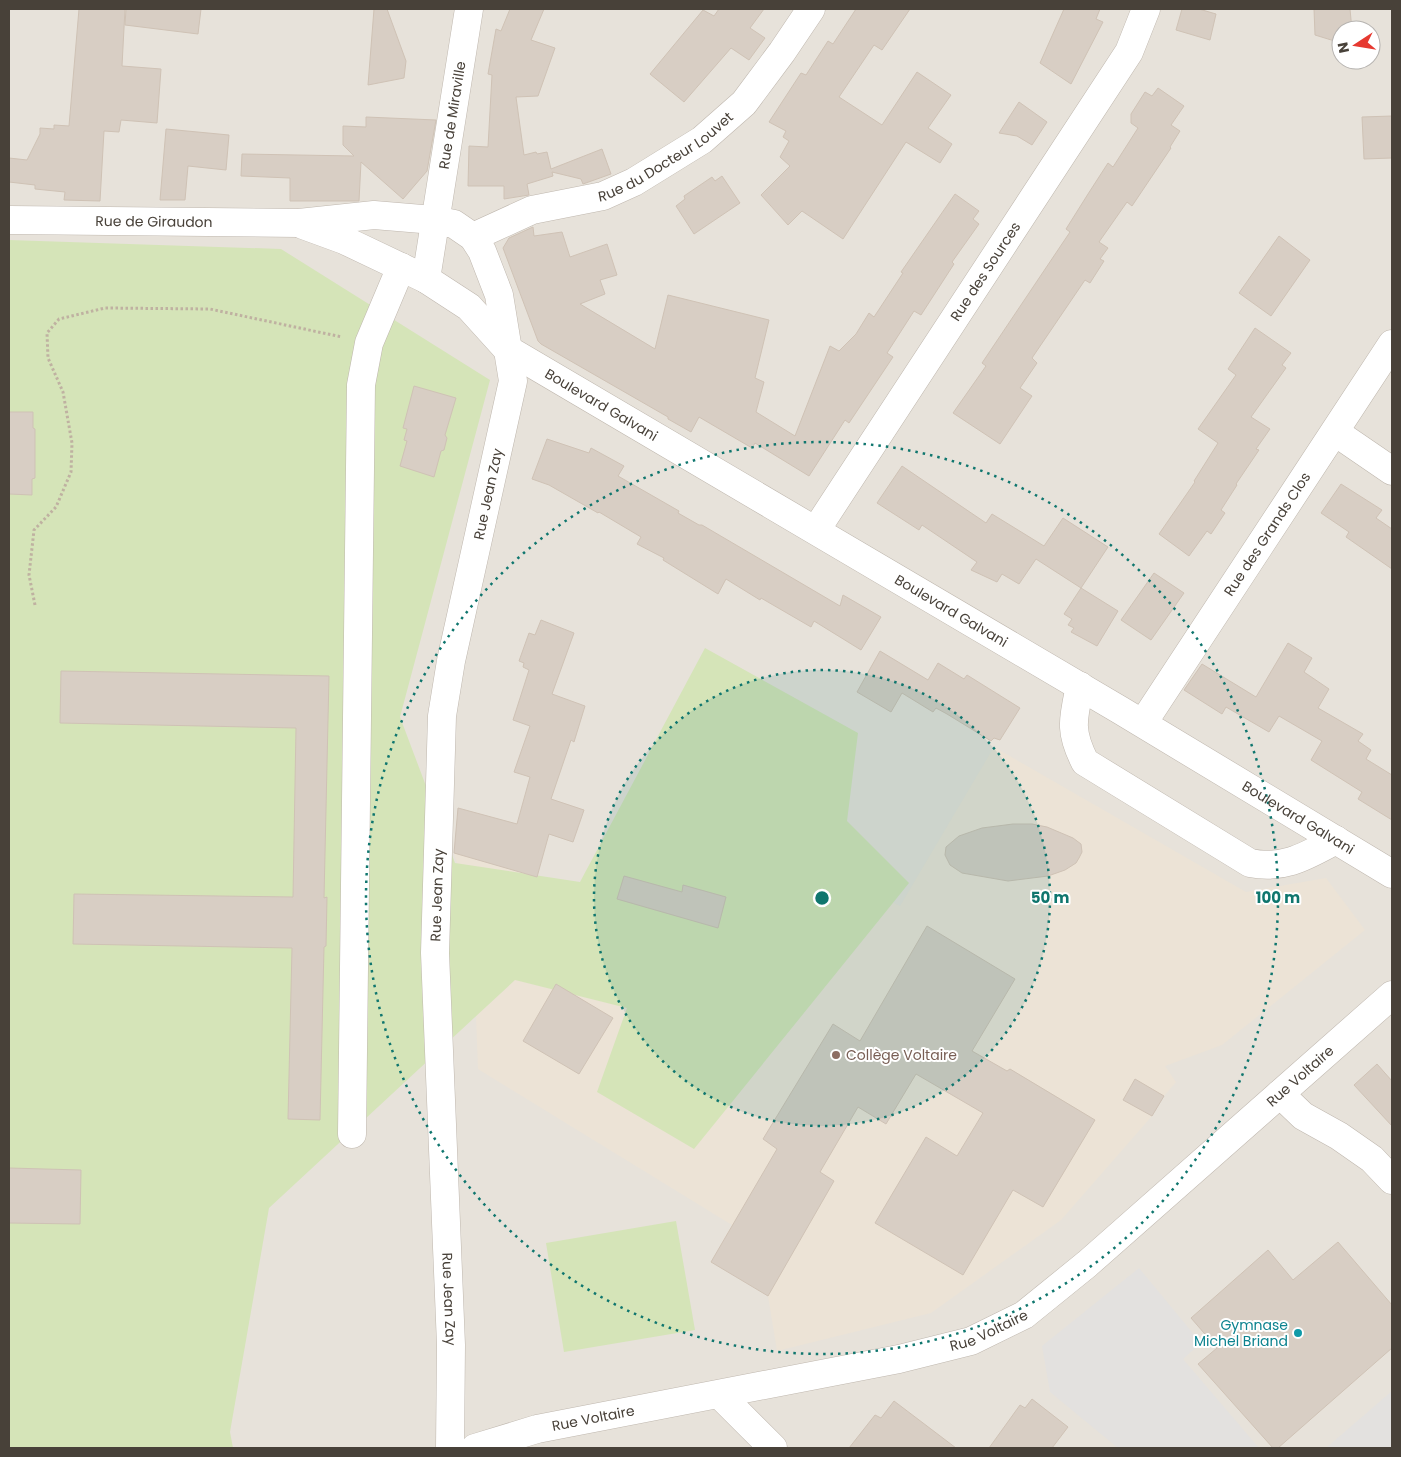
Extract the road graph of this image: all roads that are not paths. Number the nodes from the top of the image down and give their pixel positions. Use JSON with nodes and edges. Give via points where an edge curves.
{"nodes":[{"id":1,"x":470,"y":9,"type":"edge"},
{"id":2,"x":811,"y":9,"type":"edge"},
{"id":3,"x":1146,"y":9,"type":"edge"},
{"id":4,"x":9,"y":220,"type":"edge"},
{"id":5,"x":434,"y":220,"type":"junction"},
{"id":6,"x":299,"y":223,"type":"junction"},
{"id":7,"x":473,"y":238,"type":"junction"},
{"id":8,"x":401,"y":267,"type":"junction"},
{"id":9,"x":491,"y":273,"type":"junction"},
{"id":10,"x":426,"y":279,"type":"junction"},
{"id":11,"x":469,"y":307,"type":"junction"},
{"id":12,"x":1392,"y":344,"type":"edge"},
{"id":13,"x":507,"y":349,"type":"junction"},
{"id":14,"x":1334,"y":432,"type":"junction"},
{"id":15,"x":1392,"y":471,"type":"edge"},
{"id":16,"x":816,"y":530,"type":"junction"},
{"id":17,"x":1080,"y":686,"type":"junction"},
{"id":18,"x":1143,"y":723,"type":"junction"},
{"id":19,"x":1336,"y":840,"type":"junction"},
{"id":20,"x":1392,"y":874,"type":"edge"},
{"id":21,"x":1392,"y":995,"type":"edge"},
{"id":22,"x":1280,"y":1094,"type":"junction"},
{"id":23,"x":352,"y":1134,"type":"dead end"},
{"id":24,"x":1392,"y":1180,"type":"edge"},
{"id":25,"x":720,"y":1395,"type":"junction"},
{"id":26,"x":450,"y":1448,"type":"edge"},
{"id":27,"x":475,"y":1448,"type":"edge"},
{"id":28,"x":773,"y":1448,"type":"edge"}],
"edges":[{"from":1,"to":5,"type":"street","name":"Rue de Miraville"},
{"from":2,"to":7,"type":"street","name":"Rue du Docteur Louvet","via":[[744,103],[702,140],[634,182],[603,196],[532,210]]},
{"from":3,"to":16,"type":"street","name":"Rue des Sources","via":[[1129,52]]},
{"from":4,"to":6,"type":"street","name":"Rue de Giraudon"},
{"from":5,"to":6,"type":"street","name":"Rue de Giraudon","via":[[374,215]]},
{"from":5,"to":7,"type":"street","via":[[454,224]]},
{"from":5,"to":10,"type":"street","name":"Rue de Miraville"},
{"from":6,"to":8,"type":"street","name":"Rue de Giraudon"},
{"from":7,"to":9,"type":"street"},
{"from":8,"to":10,"type":"street","name":"Rue de Giraudon"},
{"from":8,"to":23,"type":"street","via":[[369,343],[361,385]]},
{"from":9,"to":11,"type":"street","via":[[483,295]]},
{"from":9,"to":13,"type":"street","via":[[499,295]]},
{"from":10,"to":11,"type":"street","name":"Rue de Giraudon"},
{"from":11,"to":13,"type":"street","name":"Rue de Giraudon"},
{"from":12,"to":14,"type":"street","name":"Rue des Grands Clos"},
{"from":13,"to":16,"type":"street","name":"Boulevard Galvani"},
{"from":13,"to":26,"type":"street","name":"Rue Jean Zay","via":[[513,381],[451,661],[442,716],[435,953],[451,1346]]},
{"from":14,"to":15,"type":"street"},
{"from":14,"to":18,"type":"street","name":"Rue des Grands Clos"},
{"from":16,"to":17,"type":"street","name":"Boulevard Galvani"},
{"from":17,"to":18,"type":"street","name":"Boulevard Galvani"},
{"from":17,"to":19,"type":"street","via":[[1073,728],[1077,747],[1085,762],[1241,858],[1264,866],[1280,865]]},
{"from":18,"to":19,"type":"street","name":"Boulevard Galvani"},
{"from":19,"to":20,"type":"street","name":"Boulevard Galvani"},
{"from":21,"to":22,"type":"street","name":"Rue Voltaire"},
{"from":22,"to":24,"type":"street","via":[[1303,1116],[1372,1159]]},
{"from":22,"to":25,"type":"street","name":"Rue Voltaire","via":[[1087,1264],[1024,1315],[972,1341]]},
{"from":25,"to":27,"type":"street","name":"Rue Voltaire","via":[[536,1429]]},
{"from":25,"to":28,"type":"street"}]}
